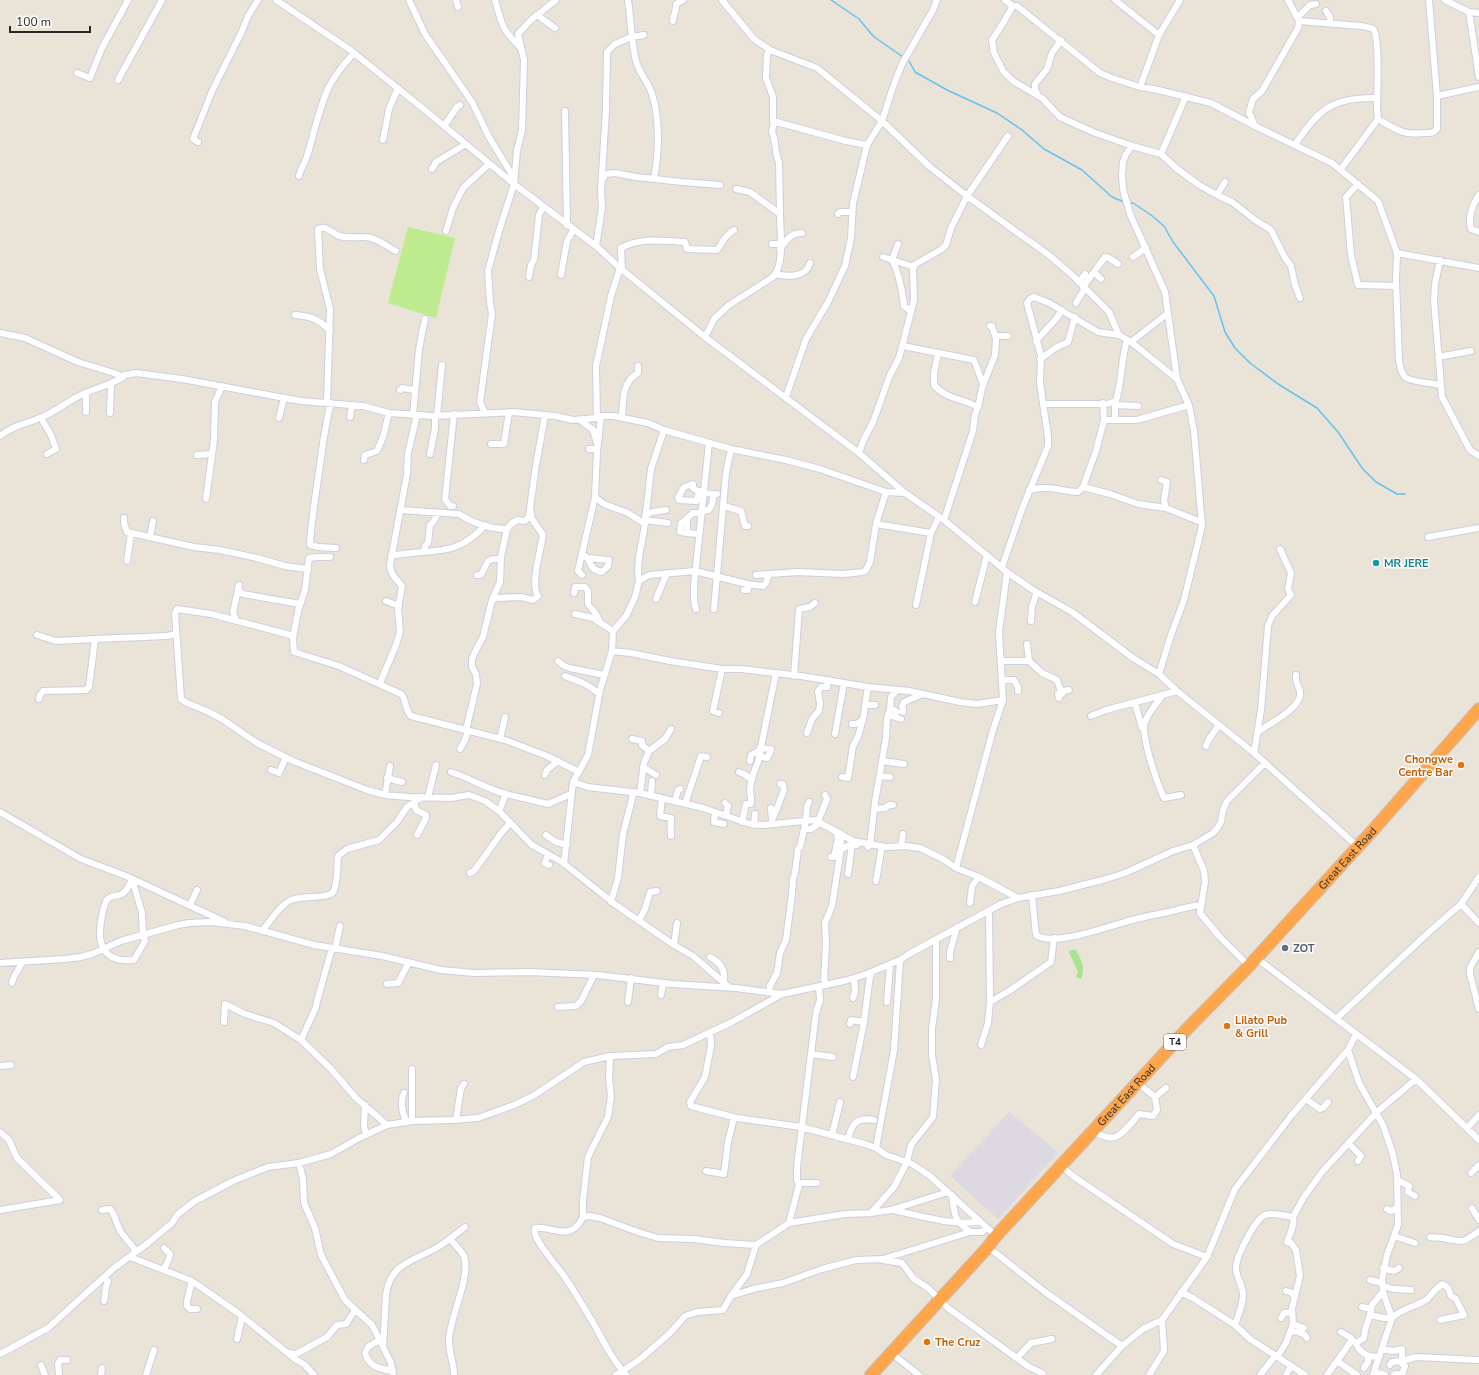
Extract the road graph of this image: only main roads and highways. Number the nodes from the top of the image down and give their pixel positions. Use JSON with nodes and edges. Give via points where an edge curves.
{"nodes":[{"id":1,"x":1479,"y":709,"type":"edge"},
{"id":2,"x":871,"y":1375,"type":"edge"}],
"edges":[{"from":1,"to":2,"type":"highway","name":"Great East Road","number":"T4","via":[[1252,962],[1061,1166],[991,1232],[988,1247]]}]}
